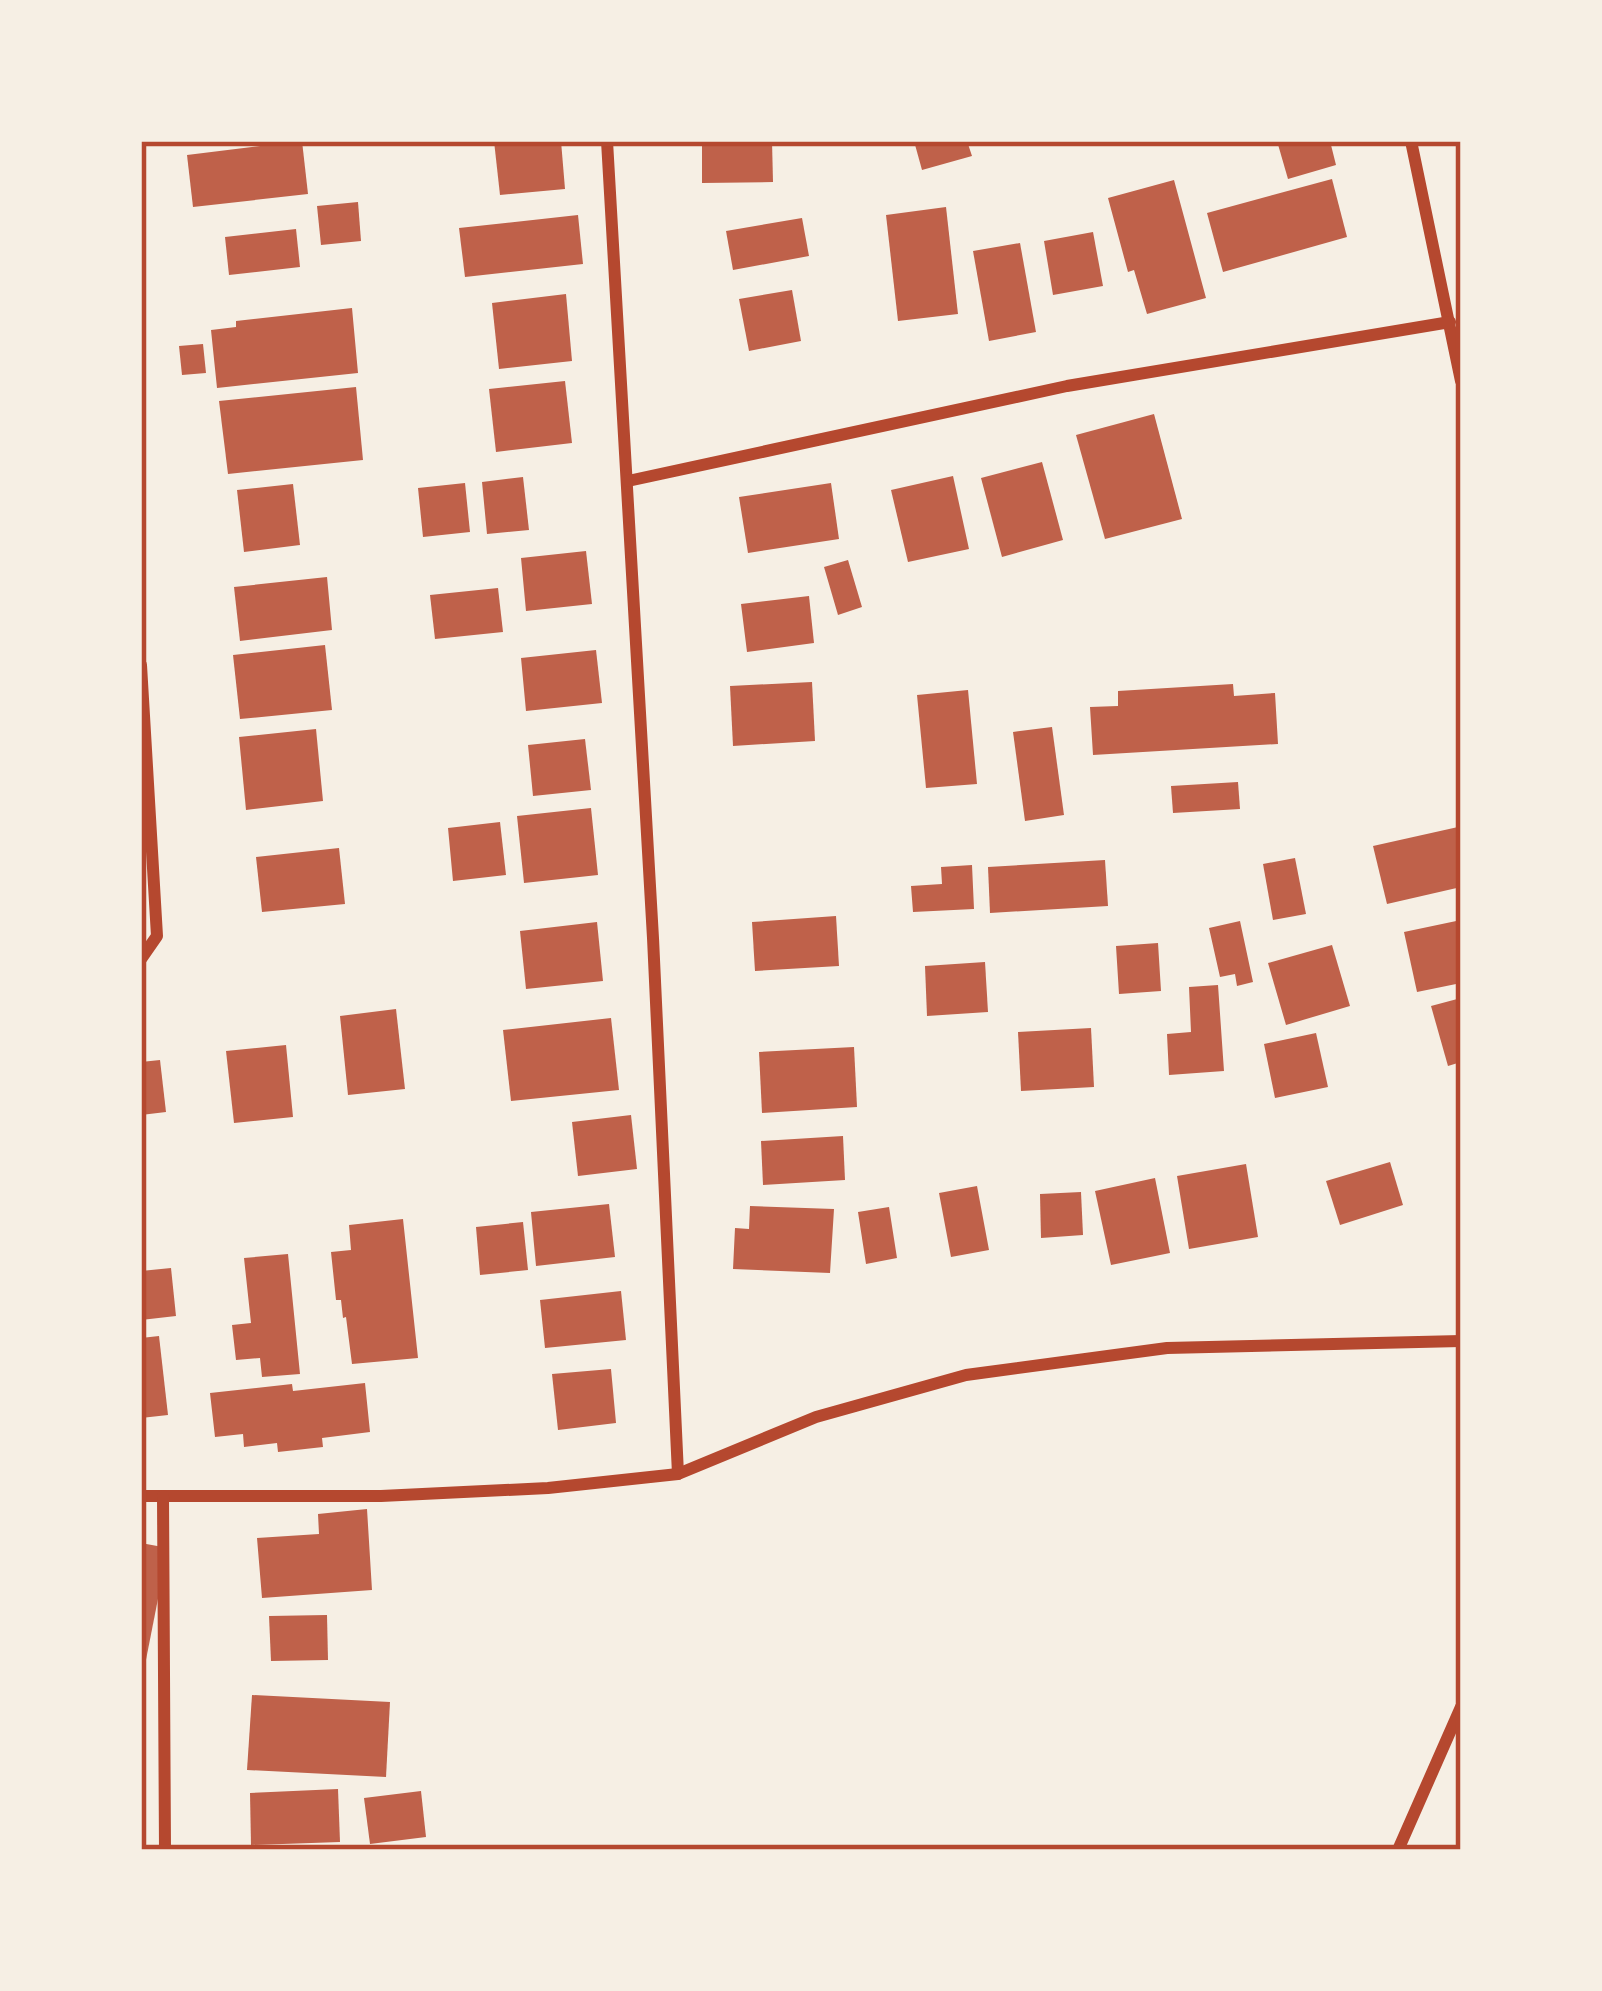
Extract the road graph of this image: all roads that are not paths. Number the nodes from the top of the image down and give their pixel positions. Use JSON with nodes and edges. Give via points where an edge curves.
{"nodes":[{"id":1,"x":607,"y":141,"type":"edge"},
{"id":2,"x":1412,"y":141,"type":"edge"},
{"id":3,"x":1450,"y":322,"type":"junction"},
{"id":4,"x":1461,"y":381,"type":"edge"},
{"id":5,"x":628,"y":481,"type":"junction"},
{"id":6,"x":141,"y":665,"type":"edge"},
{"id":7,"x":141,"y":959,"type":"edge"},
{"id":8,"x":1461,"y":1341,"type":"edge"},
{"id":9,"x":678,"y":1474,"type":"junction"},
{"id":10,"x":141,"y":1496,"type":"edge"},
{"id":11,"x":163,"y":1496,"type":"junction"},
{"id":12,"x":1461,"y":1707,"type":"edge"},
{"id":13,"x":165,"y":1850,"type":"edge"},
{"id":14,"x":1398,"y":1850,"type":"edge"}],
"edges":[{"from":1,"to":5,"type":"street"},
{"from":2,"to":3,"type":"street"},
{"from":3,"to":4,"type":"street"},
{"from":3,"to":5,"type":"street","via":[[1067,386]]},
{"from":5,"to":9,"type":"street"},
{"from":6,"to":7,"type":"street","via":[[157,936]]},
{"from":8,"to":9,"type":"street","via":[[1167,1348],[966,1375],[816,1417]]},
{"from":9,"to":11,"type":"street","via":[[381,1496]]},
{"from":10,"to":11,"type":"street"},
{"from":11,"to":13,"type":"street"},
{"from":12,"to":14,"type":"street"}]}
